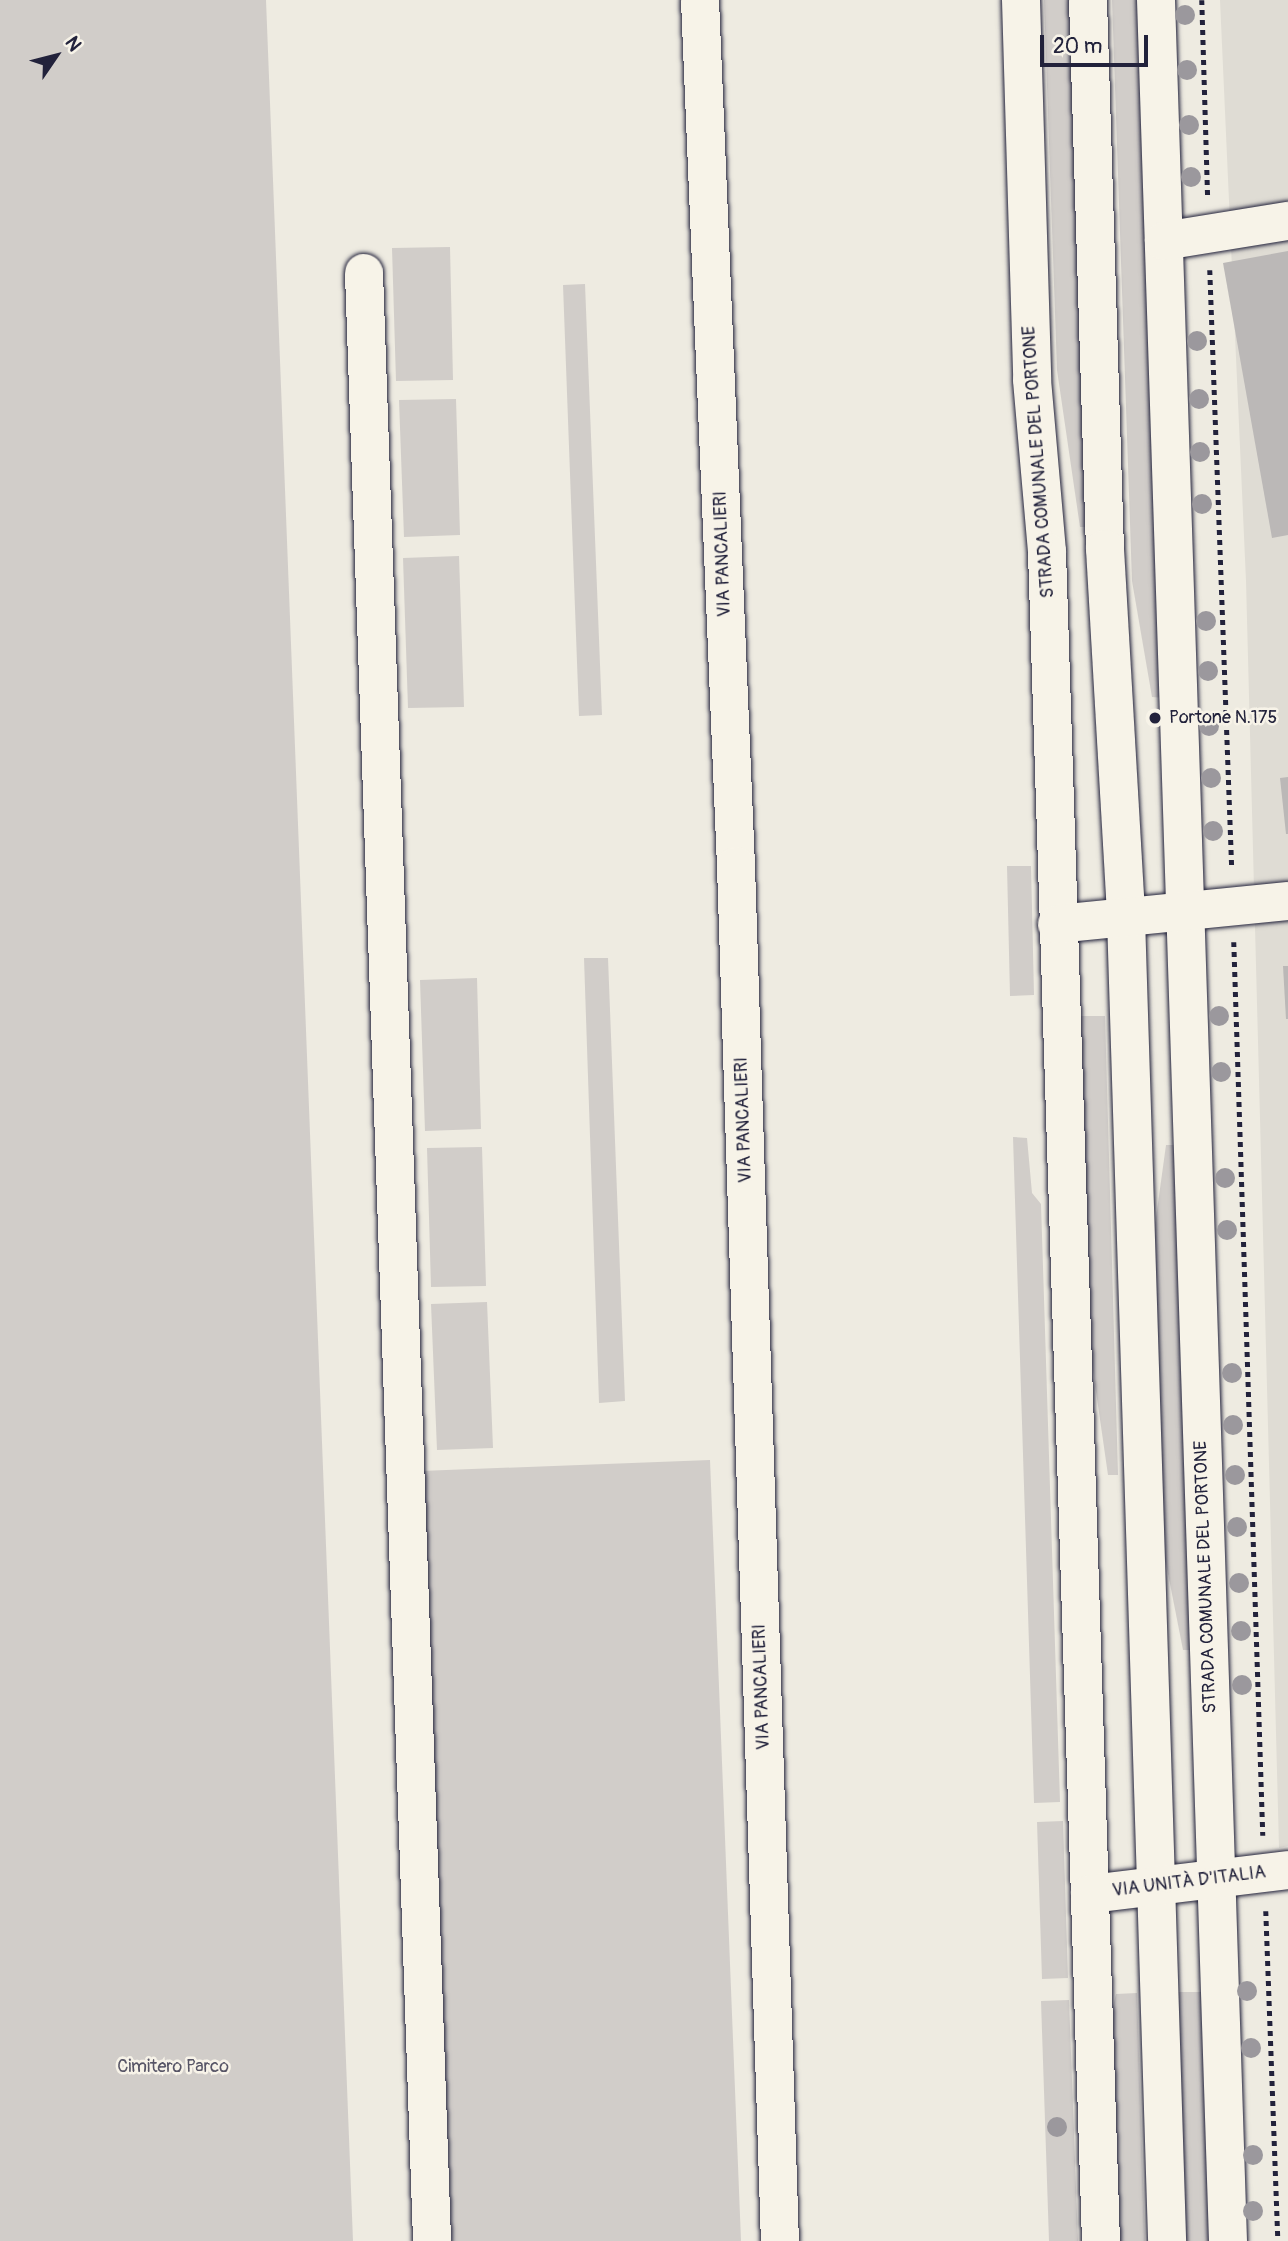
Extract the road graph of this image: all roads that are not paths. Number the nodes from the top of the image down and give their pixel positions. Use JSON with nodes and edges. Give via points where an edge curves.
{"nodes":[{"id":1,"x":700,"y":0,"type":"edge"},
{"id":2,"x":1021,"y":0,"type":"edge"},
{"id":3,"x":1088,"y":0,"type":"edge"},
{"id":4,"x":1156,"y":0,"type":"edge"},
{"id":5,"x":1288,"y":221,"type":"edge"},
{"id":6,"x":1164,"y":241,"type":"junction"},
{"id":7,"x":364,"y":273,"type":"dead end"},
{"id":8,"x":1288,"y":901,"type":"edge"},
{"id":9,"x":1184,"y":914,"type":"junction"},
{"id":10,"x":1125,"y":918,"type":"junction"},
{"id":11,"x":1057,"y":924,"type":"junction"},
{"id":12,"x":1276,"y":1872,"type":"edge"},
{"id":13,"x":1216,"y":1881,"type":"junction"},
{"id":14,"x":1156,"y":1887,"type":"junction"},
{"id":15,"x":1090,"y":1894,"type":"junction"},
{"id":16,"x":432,"y":2241,"type":"edge"},
{"id":17,"x":780,"y":2241,"type":"edge"},
{"id":18,"x":1101,"y":2241,"type":"edge"},
{"id":19,"x":1167,"y":2241,"type":"edge"},
{"id":20,"x":1228,"y":2241,"type":"edge"}],
"edges":[{"from":1,"to":17,"type":"street","name":"VIA PANCALIERI","via":[[736,866]]},
{"from":2,"to":11,"type":"street","name":"STRADA COMUNALE DEL PORTONE"},
{"from":3,"to":10,"type":"street","via":[[1105,549]]},
{"from":4,"to":6,"type":"street","name":"STRADA COMUNALE DEL PORTONE"},
{"from":5,"to":6,"type":"street"},
{"from":6,"to":9,"type":"street","name":"STRADA COMUNALE DEL PORTONE"},
{"from":7,"to":16,"type":"street"},
{"from":8,"to":9,"type":"street"},
{"from":9,"to":10,"type":"street"},
{"from":9,"to":13,"type":"street","name":"STRADA COMUNALE DEL PORTONE"},
{"from":10,"to":11,"type":"street"},
{"from":10,"to":14,"type":"street"},
{"from":11,"to":15,"type":"street","name":"STRADA COMUNALE DEL PORTONE"},
{"from":12,"to":13,"type":"street","name":"VIA UNITÀ D'ITALIA"},
{"from":13,"to":14,"type":"street","name":"VIA UNITÀ D'ITALIA"},
{"from":13,"to":20,"type":"street","name":"STRADA COMUNALE DEL PORTONE"},
{"from":14,"to":15,"type":"street","name":"VIA UNITÀ D'ITALIA"},
{"from":14,"to":19,"type":"street"},
{"from":15,"to":18,"type":"street","name":"STRADA COMUNALE DEL PORTONE"}]}
